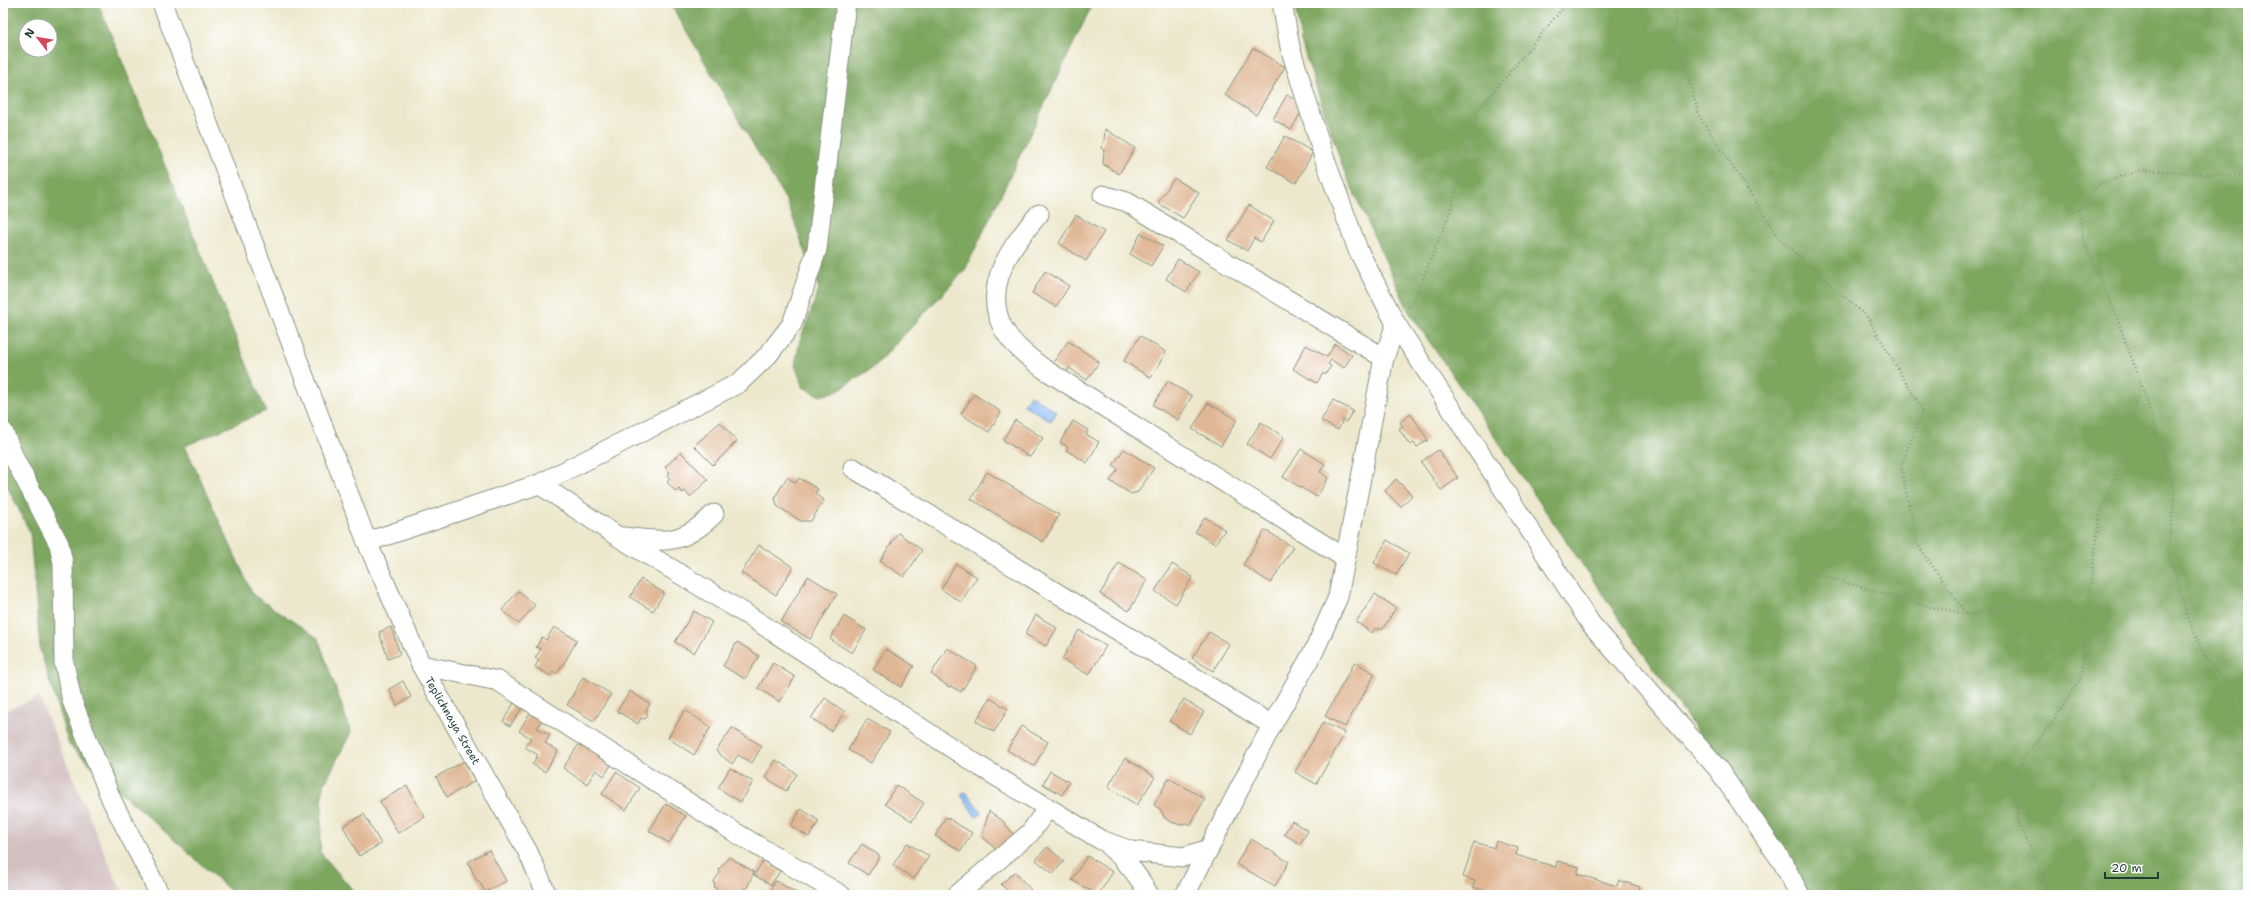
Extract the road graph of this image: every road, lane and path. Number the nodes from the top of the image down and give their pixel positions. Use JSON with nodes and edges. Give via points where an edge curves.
{"nodes":[{"id":1,"x":162,"y":3,"type":"edge"},
{"id":2,"x":846,"y":3,"type":"edge"},
{"id":3,"x":1282,"y":3,"type":"edge"},
{"id":4,"x":1567,"y":3,"type":"edge"},
{"id":5,"x":1676,"y":3,"type":"edge"},
{"id":6,"x":2248,"y":176,"type":"edge"},
{"id":7,"x":1103,"y":195,"type":"dead end"},
{"id":8,"x":1039,"y":214,"type":"dead end"},
{"id":9,"x":1396,"y":324,"type":"junction"},
{"id":10,"x":1384,"y":358,"type":"junction"},
{"id":11,"x":2141,"y":383,"type":"junction"},
{"id":12,"x":3,"y":431,"type":"edge"},
{"id":13,"x":853,"y":468,"type":"dead end"},
{"id":14,"x":539,"y":484,"type":"junction"},
{"id":15,"x":714,"y":514,"type":"dead end"},
{"id":16,"x":617,"y":536,"type":"junction"},
{"id":17,"x":367,"y":542,"type":"junction"},
{"id":18,"x":1345,"y":558,"type":"junction"},
{"id":19,"x":1803,"y":570,"type":"dead end"},
{"id":20,"x":1967,"y":615,"type":"junction"},
{"id":21,"x":2085,"y":624,"type":"junction"},
{"id":22,"x":421,"y":665,"type":"junction"},
{"id":23,"x":1272,"y":725,"type":"junction"},
{"id":24,"x":2248,"y":761,"type":"edge"},
{"id":25,"x":1047,"y":809,"type":"junction"},
{"id":26,"x":1100,"y":840,"type":"junction"},
{"id":27,"x":1209,"y":849,"type":"junction"},
{"id":28,"x":160,"y":895,"type":"edge"},
{"id":29,"x":548,"y":895,"type":"edge"},
{"id":30,"x":841,"y":895,"type":"edge"},
{"id":31,"x":957,"y":895,"type":"edge"},
{"id":32,"x":1149,"y":895,"type":"edge"},
{"id":33,"x":1185,"y":895,"type":"edge"},
{"id":34,"x":1800,"y":895,"type":"edge"},
{"id":35,"x":2046,"y":895,"type":"edge"}],
"edges":[{"from":1,"to":17,"type":"street","name":"Teplichnaya Street"},
{"from":2,"to":14,"type":"street","via":[[817,249],[792,324],[768,355],[739,383]]},
{"from":3,"to":9,"type":"street","via":[[1290,47],[1324,157],[1358,250]]},
{"from":4,"to":9,"type":"path","via":[[1479,109],[1449,215],[1415,298]]},
{"from":5,"to":20,"type":"path","via":[[1675,37],[1700,117],[1780,240],[1868,318],[1923,411],[1901,466],[1917,544]]},
{"from":6,"to":11,"type":"path","via":[[2141,170],[2099,184],[2079,210],[2084,238]]},
{"from":7,"to":10,"type":"street","via":[[1127,202]]},
{"from":8,"to":18,"type":"street","via":[[1006,256],[994,302],[1003,328],[1022,352],[1044,369]]},
{"from":9,"to":10,"type":"street"},
{"from":9,"to":34,"type":"street","via":[[1590,624],[1718,769],[1783,863]]},
{"from":10,"to":18,"type":"street"},
{"from":11,"to":21,"type":"path","via":[[2118,469],[2100,514]]},
{"from":11,"to":24,"type":"path","via":[[2175,493],[2168,550],[2188,618],[2205,657],[2229,686]]},
{"from":12,"to":28,"type":"street","via":[[16,462],[59,544],[63,564],[64,663],[72,701],[112,801]]},
{"from":13,"to":23,"type":"street"},
{"from":14,"to":16,"type":"street"},
{"from":14,"to":17,"type":"street"},
{"from":15,"to":16,"type":"street","via":[[700,527],[676,538],[658,542]]},
{"from":16,"to":25,"type":"street","via":[[746,614]]},
{"from":17,"to":22,"type":"street","name":"Teplichnaya Street"},
{"from":18,"to":23,"type":"street","via":[[1338,597],[1315,649]]},
{"from":19,"to":20,"type":"path","via":[[1921,605]]},
{"from":20,"to":21,"type":"path","via":[[2028,603]]},
{"from":21,"to":35,"type":"path","via":[[2082,676],[2052,725],[2028,752],[2013,777],[2018,824],[2044,875]]},
{"from":22,"to":29,"type":"street","name":"Teplichnaya Street","via":[[528,852]]},
{"from":22,"to":30,"type":"street","via":[[498,681],[736,833]]},
{"from":23,"to":27,"type":"street"},
{"from":25,"to":26,"type":"street"},
{"from":25,"to":31,"type":"street","via":[[1030,833]]},
{"from":26,"to":27,"type":"street","via":[[1131,851],[1165,855],[1183,856]]},
{"from":26,"to":32,"type":"street","via":[[1128,862],[1140,877]]},
{"from":27,"to":33,"type":"street"}]}
